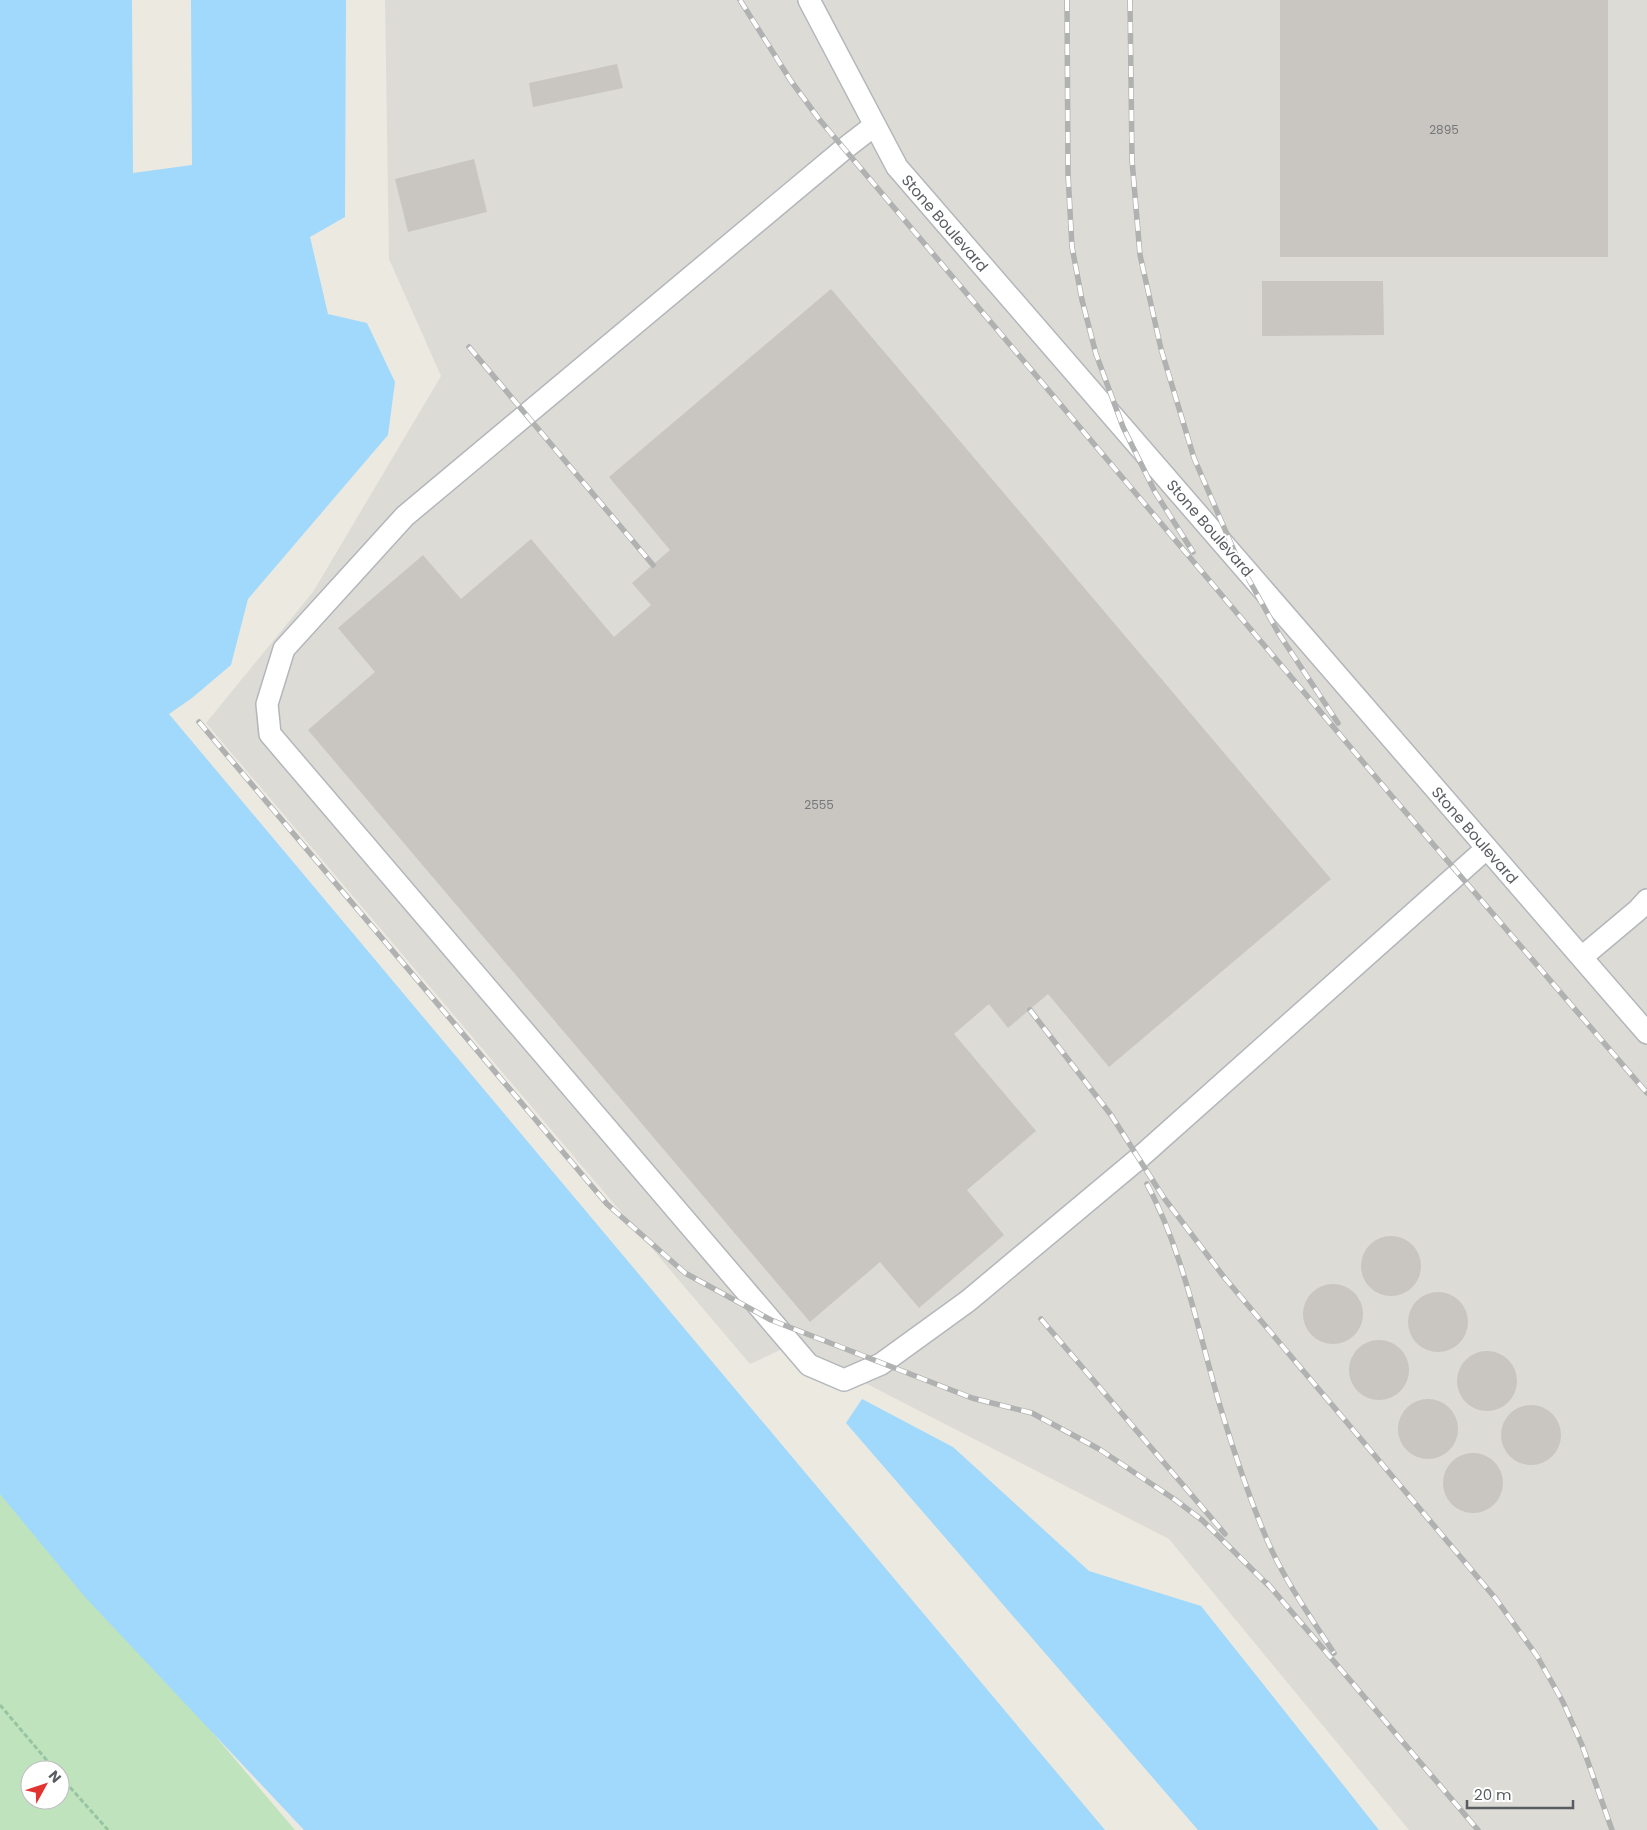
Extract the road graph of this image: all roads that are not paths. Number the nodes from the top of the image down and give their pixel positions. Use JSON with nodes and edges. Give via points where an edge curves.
{"nodes":[{"id":1,"x":809,"y":0,"type":"edge"},
{"id":2,"x":875,"y":125,"type":"junction"},
{"id":3,"x":1487,"y":848,"type":"junction"},
{"id":4,"x":1647,"y":900,"type":"edge"},
{"id":5,"x":1582,"y":957,"type":"junction"},
{"id":6,"x":1647,"y":1032,"type":"edge"}],
"edges":[{"from":1,"to":2,"type":"lane","name":"Stone Boulevard"},
{"from":2,"to":3,"type":"lane","name":"Stone Boulevard","via":[[897,167]]},
{"from":2,"to":3,"type":"lane","via":[[405,516],[284,649],[267,704],[270,734],[809,1365],[844,1380],[881,1364],[968,1301],[1138,1159]]},
{"from":3,"to":5,"type":"lane","name":"Stone Boulevard"},
{"from":4,"to":5,"type":"lane"},
{"from":5,"to":6,"type":"lane","name":"Stone Boulevard"}]}
